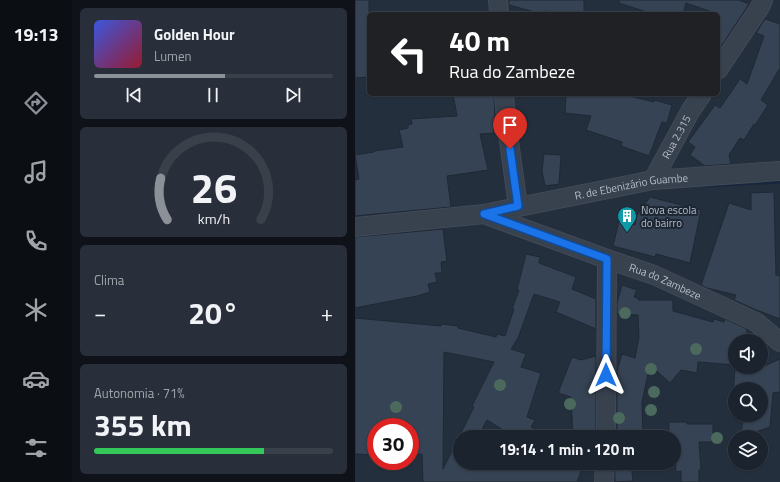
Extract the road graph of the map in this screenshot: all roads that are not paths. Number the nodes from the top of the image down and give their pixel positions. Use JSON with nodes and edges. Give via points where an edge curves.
{"nodes":[{"id":1,"x":498,"y":0,"type":"edge"},
{"id":2,"x":763,"y":0,"type":"edge"},
{"id":3,"x":499,"y":12,"type":"edge"},
{"id":4,"x":720,"y":67,"type":"edge"},
{"id":5,"x":504,"y":96,"type":"edge"},
{"id":6,"x":701,"y":96,"type":"edge"},
{"id":7,"x":780,"y":171,"type":"edge"},
{"id":8,"x":653,"y":180,"type":"junction"},
{"id":9,"x":518,"y":206,"type":"junction"},
{"id":10,"x":484,"y":214,"type":"junction"},
{"id":11,"x":355,"y":227,"type":"edge"},
{"id":12,"x":607,"y":259,"type":"junction"},
{"id":13,"x":780,"y":342,"type":"edge"},
{"id":14,"x":606,"y":430,"type":"edge"},
{"id":15,"x":605,"y":470,"type":"edge"},
{"id":16,"x":604,"y":482,"type":"edge"}],
"edges":[{"from":1,"to":3,"type":"street"},
{"from":2,"to":4,"type":"street"},
{"from":5,"to":9,"type":"street"},
{"from":6,"to":8,"type":"street","name":"Rua 2.315"},
{"from":7,"to":8,"type":"street","name":"R. de Ebenizário Guambe"},
{"from":8,"to":9,"type":"street","name":"R. de Ebenizário Guambe"},
{"from":9,"to":10,"type":"street","name":"R. de Ebenizário Guambe"},
{"from":10,"to":11,"type":"street","name":"Rua do Zambeze"},
{"from":10,"to":12,"type":"street","name":"Rua do Zambeze"},
{"from":12,"to":13,"type":"street","name":"Rua do Zambeze","via":[[654,275],[756,322]]},
{"from":12,"to":14,"type":"street"},
{"from":15,"to":16,"type":"street"}]}
